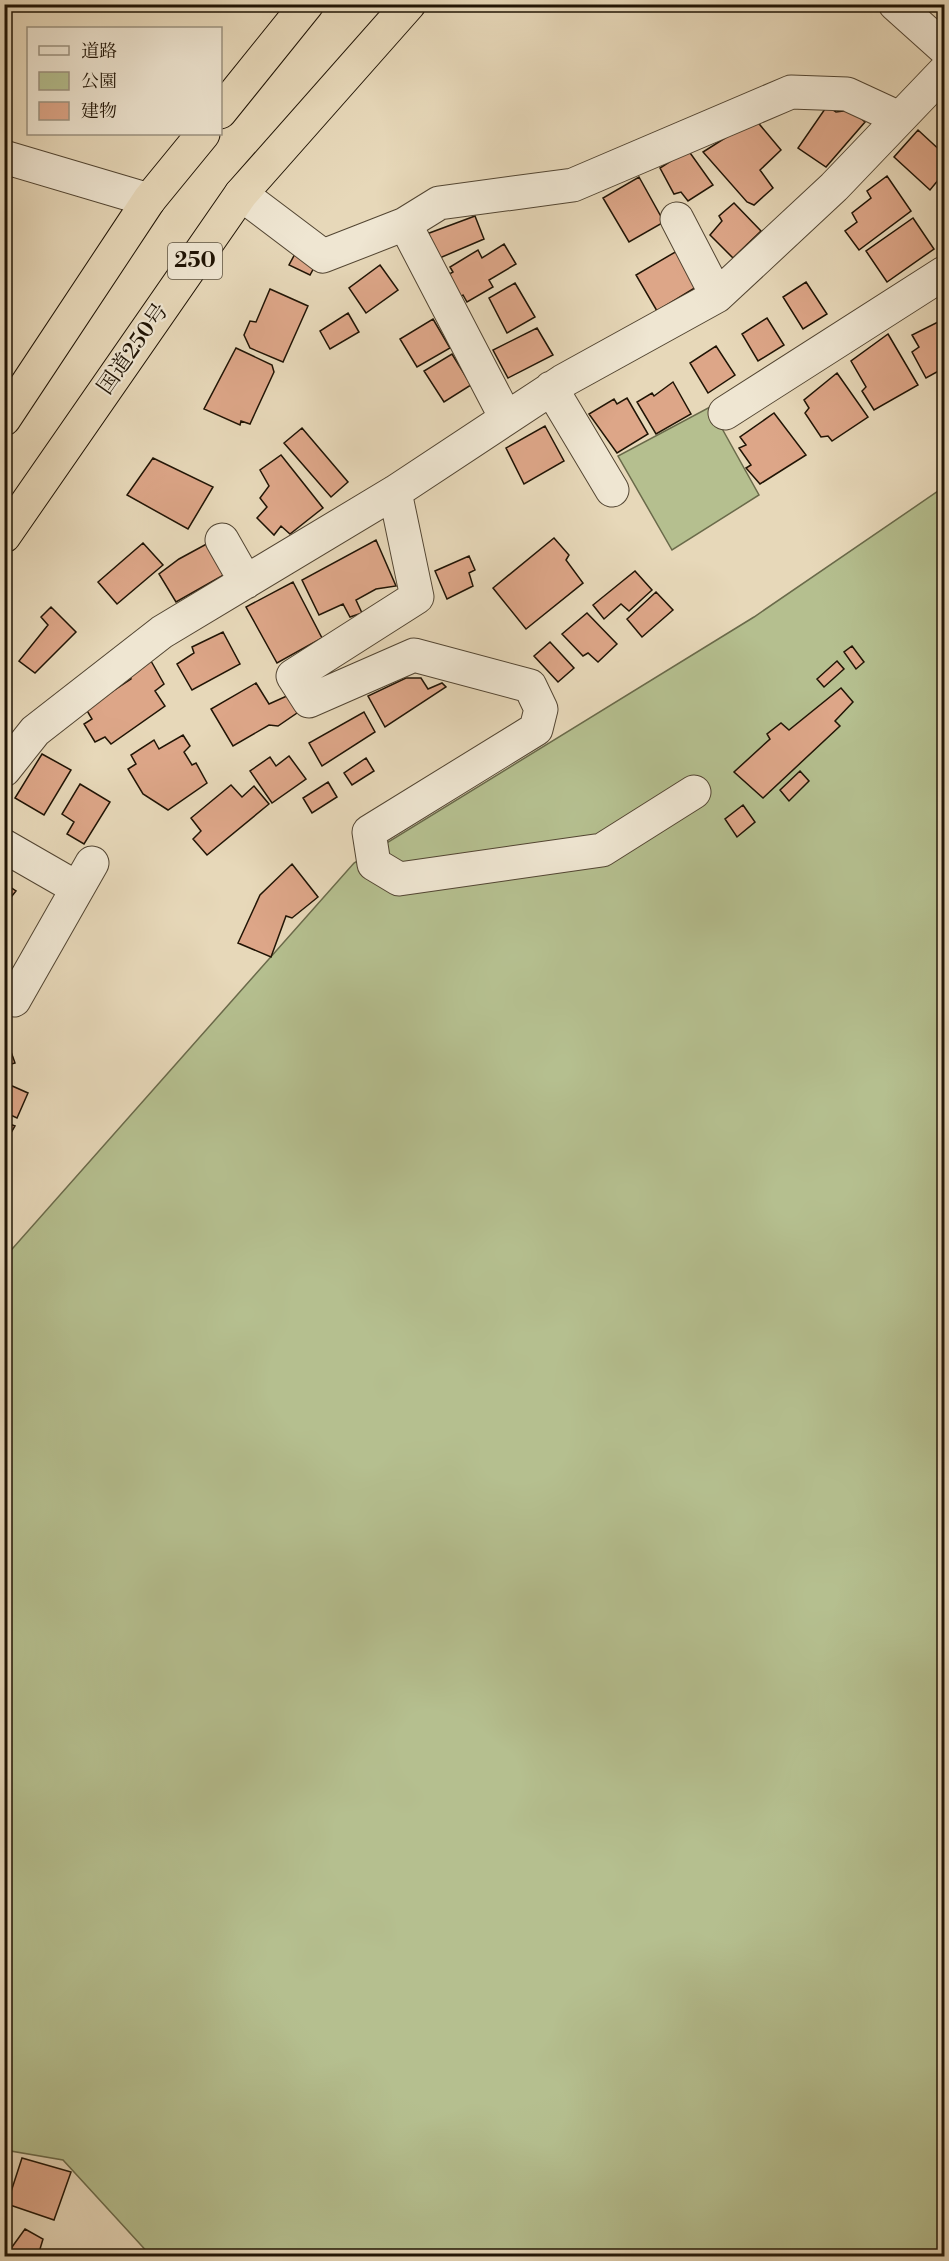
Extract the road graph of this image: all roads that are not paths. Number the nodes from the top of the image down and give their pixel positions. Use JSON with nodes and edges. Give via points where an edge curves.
{"nodes":[{"id":1,"x":307,"y":4,"type":"edge"},
{"id":2,"x":410,"y":4,"type":"edge"},
{"id":3,"x":895,"y":4,"type":"edge"},
{"id":4,"x":945,"y":48,"type":"edge"},
{"id":5,"x":945,"y":72,"type":"edge"},
{"id":6,"x":222,"y":110,"type":"edge"},
{"id":7,"x":899,"y":118,"type":"junction"},
{"id":8,"x":202,"y":135,"type":"edge"},
{"id":9,"x":4,"y":157,"type":"edge"},
{"id":10,"x":241,"y":194,"type":"junction"},
{"id":11,"x":150,"y":200,"type":"junction"},
{"id":12,"x":677,"y":219,"type":"dead end"},
{"id":13,"x":405,"y":224,"type":"junction"},
{"id":14,"x":945,"y":273,"type":"edge"},
{"id":15,"x":717,"y":296,"type":"junction"},
{"id":16,"x":551,"y":388,"type":"junction"},
{"id":17,"x":725,"y":414,"type":"dead end"},
{"id":18,"x":506,"y":418,"type":"junction"},
{"id":19,"x":4,"y":419,"type":"edge"},
{"id":20,"x":612,"y":490,"type":"dead end"},
{"id":21,"x":395,"y":492,"type":"junction"},
{"id":22,"x":4,"y":536,"type":"edge"},
{"id":23,"x":222,"y":540,"type":"dead end"},
{"id":24,"x":246,"y":582,"type":"junction"},
{"id":25,"x":4,"y":770,"type":"edge"},
{"id":26,"x":694,"y":792,"type":"dead end"},
{"id":27,"x":4,"y":846,"type":"edge"},
{"id":28,"x":14,"y":1000,"type":"dead end"}],
"edges":[{"from":1,"to":6,"type":"highway"},
{"from":2,"to":10,"type":"highway","name":"国道250号","number":"250"},
{"from":3,"to":4,"type":"street"},
{"from":5,"to":7,"type":"street"},
{"from":7,"to":13,"type":"street","via":[[847,94],[791,92],[573,185],[439,203]]},
{"from":7,"to":15,"type":"street","via":[[834,187]]},
{"from":8,"to":11,"type":"highway"},
{"from":9,"to":11,"type":"street"},
{"from":10,"to":13,"type":"street","via":[[323,256]]},
{"from":10,"to":22,"type":"highway","name":"国道250号","number":"250"},
{"from":11,"to":19,"type":"highway"},
{"from":12,"to":15,"type":"street"},
{"from":13,"to":18,"type":"street"},
{"from":14,"to":17,"type":"street"},
{"from":15,"to":16,"type":"street"},
{"from":16,"to":18,"type":"street"},
{"from":16,"to":20,"type":"street"},
{"from":18,"to":21,"type":"street"},
{"from":21,"to":24,"type":"street"},
{"from":21,"to":26,"type":"street","via":[[417,597],[293,676],[309,701],[414,655],[530,686],[541,709],[536,729],[369,832],[374,864],[399,879],[602,850]]},
{"from":23,"to":24,"type":"street"},
{"from":24,"to":25,"type":"street","via":[[162,632],[35,731]]},
{"from":27,"to":28,"type":"street","via":[[85,876]]}]}
